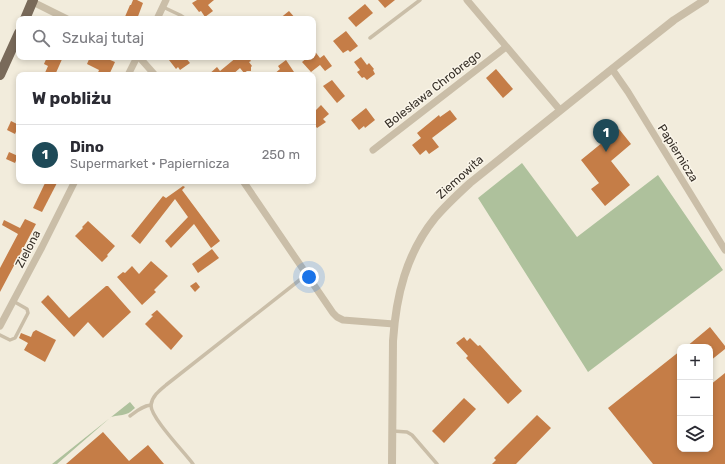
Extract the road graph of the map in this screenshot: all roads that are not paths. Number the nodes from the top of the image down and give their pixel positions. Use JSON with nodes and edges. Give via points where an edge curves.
{"nodes":[{"id":1,"x":420,"y":0,"type":"edge"},
{"id":2,"x":467,"y":0,"type":"edge"},
{"id":3,"x":705,"y":0,"type":"edge"},
{"id":4,"x":33,"y":1,"type":"edge"},
{"id":5,"x":164,"y":3,"type":"edge"},
{"id":6,"x":26,"y":16,"type":"edge"},
{"id":7,"x":61,"y":16,"type":"edge"},
{"id":8,"x":158,"y":16,"type":"edge"},
{"id":9,"x":182,"y":16,"type":"edge"},
{"id":10,"x":370,"y":38,"type":"dead end"},
{"id":11,"x":16,"y":40,"type":"edge"},
{"id":12,"x":506,"y":47,"type":"junction"},
{"id":13,"x":136,"y":60,"type":"edge"},
{"id":14,"x":141,"y":60,"type":"edge"},
{"id":15,"x":612,"y":68,"type":"junction"},
{"id":16,"x":130,"y":72,"type":"edge"},
{"id":17,"x":152,"y":72,"type":"edge"},
{"id":18,"x":0,"y":76,"type":"edge"},
{"id":19,"x":560,"y":110,"type":"junction"},
{"id":20,"x":372,"y":150,"type":"dead end"},
{"id":21,"x":74,"y":184,"type":"edge"},
{"id":22,"x":245,"y":184,"type":"edge"},
{"id":23,"x":725,"y":250,"type":"edge"},
{"id":24,"x":306,"y":275,"type":"junction"},
{"id":25,"x":13,"y":301,"type":"junction"},
{"id":26,"x":394,"y":324,"type":"junction"},
{"id":27,"x":0,"y":326,"type":"edge"},
{"id":28,"x":0,"y":335,"type":"edge"},
{"id":29,"x":151,"y":405,"type":"junction"},
{"id":30,"x":130,"y":416,"type":"dead end"},
{"id":31,"x":392,"y":431,"type":"junction"},
{"id":32,"x":193,"y":464,"type":"edge"},
{"id":33,"x":392,"y":464,"type":"edge"},
{"id":34,"x":437,"y":464,"type":"edge"}],
"edges":[{"from":1,"to":10,"type":"lane"},
{"from":2,"to":12,"type":"street"},
{"from":3,"to":15,"type":"street","name":"Ziemowita","via":[[674,20]]},
{"from":4,"to":6,"type":"main road"},
{"from":4,"to":7,"type":"street"},
{"from":5,"to":8,"type":"street"},
{"from":5,"to":9,"type":"lane"},
{"from":11,"to":18,"type":"main road"},
{"from":12,"to":19,"type":"street"},
{"from":12,"to":20,"type":"street","name":"Bolesława Chrobrego"},
{"from":13,"to":16,"type":"street"},
{"from":14,"to":17,"type":"street"},
{"from":15,"to":19,"type":"street","name":"Ziemowita"},
{"from":15,"to":23,"type":"street","name":"Papiernicza"},
{"from":19,"to":26,"type":"street","name":"Ziemowita","via":[[470,182],[435,218],[422,236],[405,271]]},
{"from":21,"to":25,"type":"street","name":"Zielona"},
{"from":22,"to":24,"type":"street"},
{"from":24,"to":26,"type":"street","via":[[337,317],[343,320]]},
{"from":24,"to":29,"type":"lane","via":[[166,385],[157,393]]},
{"from":25,"to":27,"type":"street","name":"Zielona"},
{"from":25,"to":28,"type":"lane","via":[[27,309],[28,313],[15,338],[10,340]]},
{"from":26,"to":31,"type":"street","name":"Ziemowita"},
{"from":29,"to":30,"type":"lane","via":[[140,408]]},
{"from":29,"to":32,"type":"lane","via":[[157,419]]},
{"from":31,"to":33,"type":"street","name":"Ziemowita"},
{"from":31,"to":34,"type":"lane","via":[[412,435]]}]}
